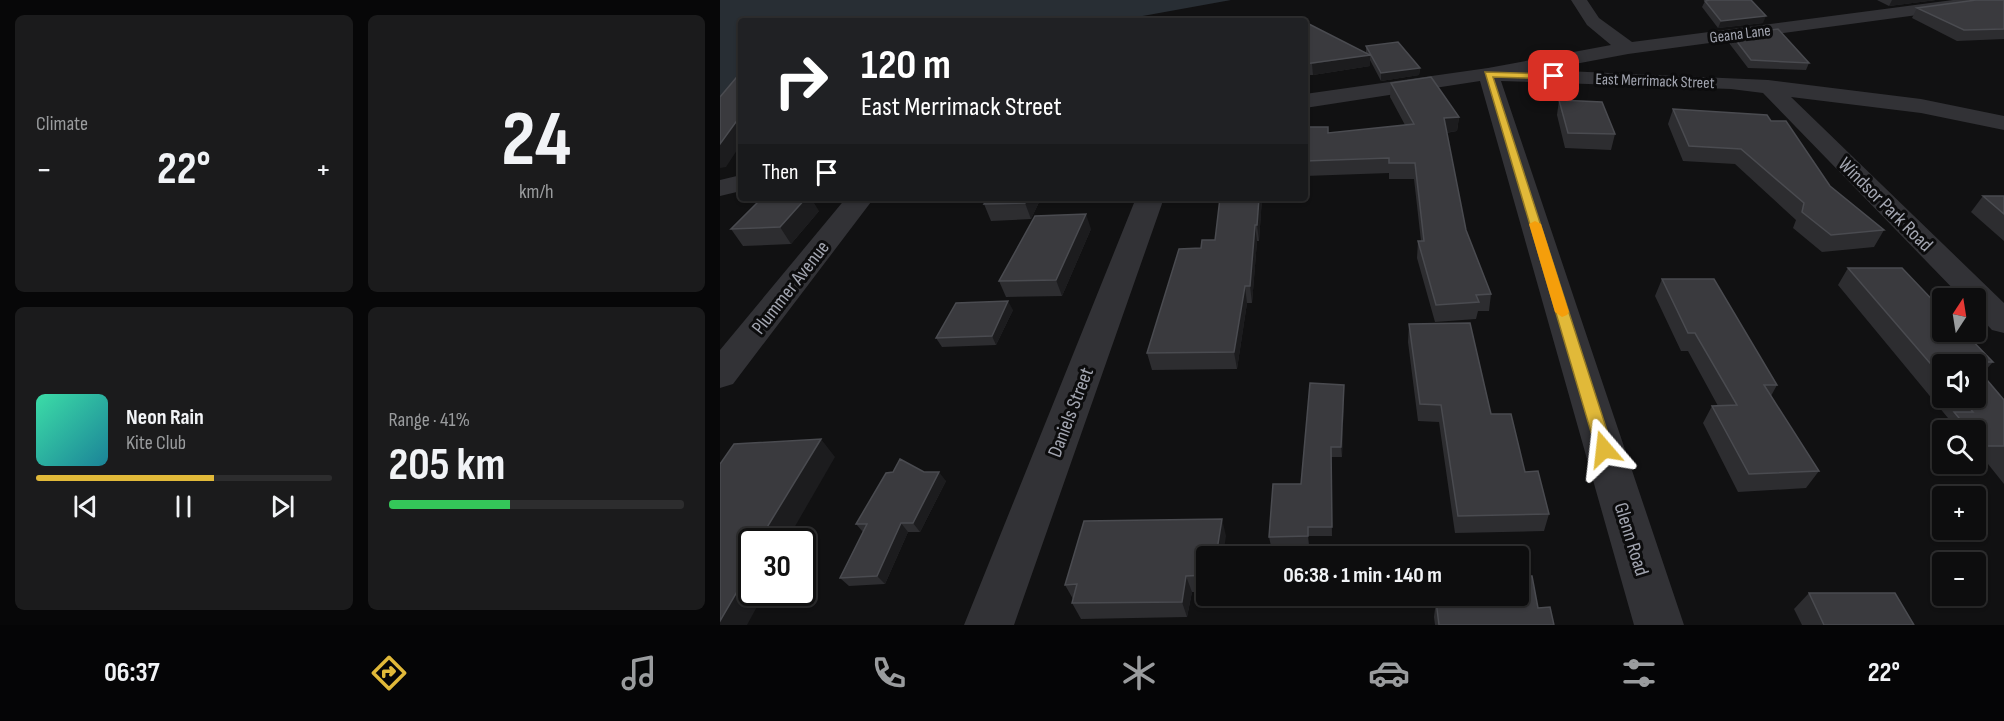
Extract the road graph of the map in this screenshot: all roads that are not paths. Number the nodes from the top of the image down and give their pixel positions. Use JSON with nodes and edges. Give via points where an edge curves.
{"nodes":[{"id":1,"x":1579,"y":0,"type":"edge"},
{"id":2,"x":1992,"y":0,"type":"edge"},
{"id":3,"x":1628,"y":48,"type":"junction"},
{"id":4,"x":1488,"y":74,"type":"junction"},
{"id":5,"x":1768,"y":86,"type":"junction"},
{"id":6,"x":1308,"y":101,"type":"edge"},
{"id":7,"x":2004,"y":123,"type":"edge"},
{"id":8,"x":738,"y":184,"type":"edge"},
{"id":9,"x":720,"y":188,"type":"edge"},
{"id":10,"x":858,"y":201,"type":"edge"},
{"id":11,"x":1149,"y":201,"type":"edge"},
{"id":12,"x":2004,"y":322,"type":"edge"},
{"id":13,"x":720,"y":375,"type":"edge"},
{"id":14,"x":989,"y":625,"type":"edge"},
{"id":15,"x":1659,"y":625,"type":"edge"}],
"edges":[{"from":1,"to":3,"type":"street","via":[[1583,11],[1604,32]]},
{"from":2,"to":3,"type":"street","name":"Geana Lane"},
{"from":3,"to":4,"type":"street","name":"Geana Lane"},
{"from":4,"to":5,"type":"street","name":"East Merrimack Street"},
{"from":4,"to":6,"type":"street","name":"East Merrimack Street"},
{"from":4,"to":15,"type":"street","name":"Glenn Road"},
{"from":5,"to":7,"type":"street","name":"East Merrimack Street","via":[[1921,106]]},
{"from":5,"to":12,"type":"street","name":"Windsor Park Road"},
{"from":8,"to":9,"type":"street"},
{"from":10,"to":13,"type":"street","name":"Plummer Avenue"},
{"from":11,"to":14,"type":"street","name":"Daniels Street"}]}
